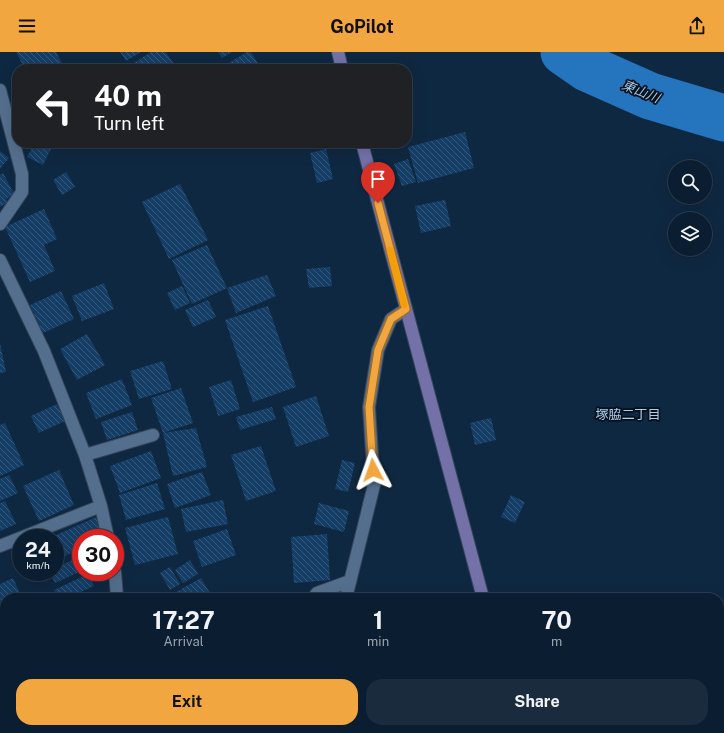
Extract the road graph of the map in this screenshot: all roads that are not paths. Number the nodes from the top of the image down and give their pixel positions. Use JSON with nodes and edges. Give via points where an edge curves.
{"nodes":[{"id":1,"x":338,"y":52,"type":"edge"},
{"id":2,"x":341,"y":64,"type":"edge"},
{"id":3,"x":0,"y":90,"type":"edge"},
{"id":4,"x":12,"y":136,"type":"edge"},
{"id":5,"x":15,"y":148,"type":"edge"},
{"id":6,"x":363,"y":148,"type":"edge"},
{"id":7,"x":0,"y":224,"type":"edge"},
{"id":8,"x":0,"y":260,"type":"edge"},
{"id":9,"x":406,"y":309,"type":"junction"},
{"id":10,"x":154,"y":435,"type":"dead end"},
{"id":11,"x":85,"y":455,"type":"junction"},
{"id":12,"x":101,"y":506,"type":"junction"},
{"id":13,"x":106,"y":529,"type":"edge"},
{"id":14,"x":0,"y":546,"type":"edge"},
{"id":15,"x":116,"y":581,"type":"edge"},
{"id":16,"x":350,"y":582,"type":"junction"},
{"id":17,"x":117,"y":593,"type":"edge"},
{"id":18,"x":317,"y":593,"type":"edge"},
{"id":19,"x":347,"y":593,"type":"edge"},
{"id":20,"x":482,"y":593,"type":"edge"}],
"edges":[{"from":1,"to":2,"type":"street"},
{"from":3,"to":4,"type":"street"},
{"from":5,"to":7,"type":"street","via":[[22,174],[22,192]]},
{"from":6,"to":9,"type":"street"},
{"from":8,"to":11,"type":"street","via":[[44,351]]},
{"from":9,"to":16,"type":"street","via":[[391,319],[378,350],[369,407],[374,485]]},
{"from":9,"to":20,"type":"street"},
{"from":10,"to":11,"type":"street"},
{"from":11,"to":12,"type":"street"},
{"from":12,"to":13,"type":"street"},
{"from":12,"to":14,"type":"street"},
{"from":15,"to":17,"type":"street"},
{"from":16,"to":18,"type":"street"},
{"from":16,"to":19,"type":"street"}]}
